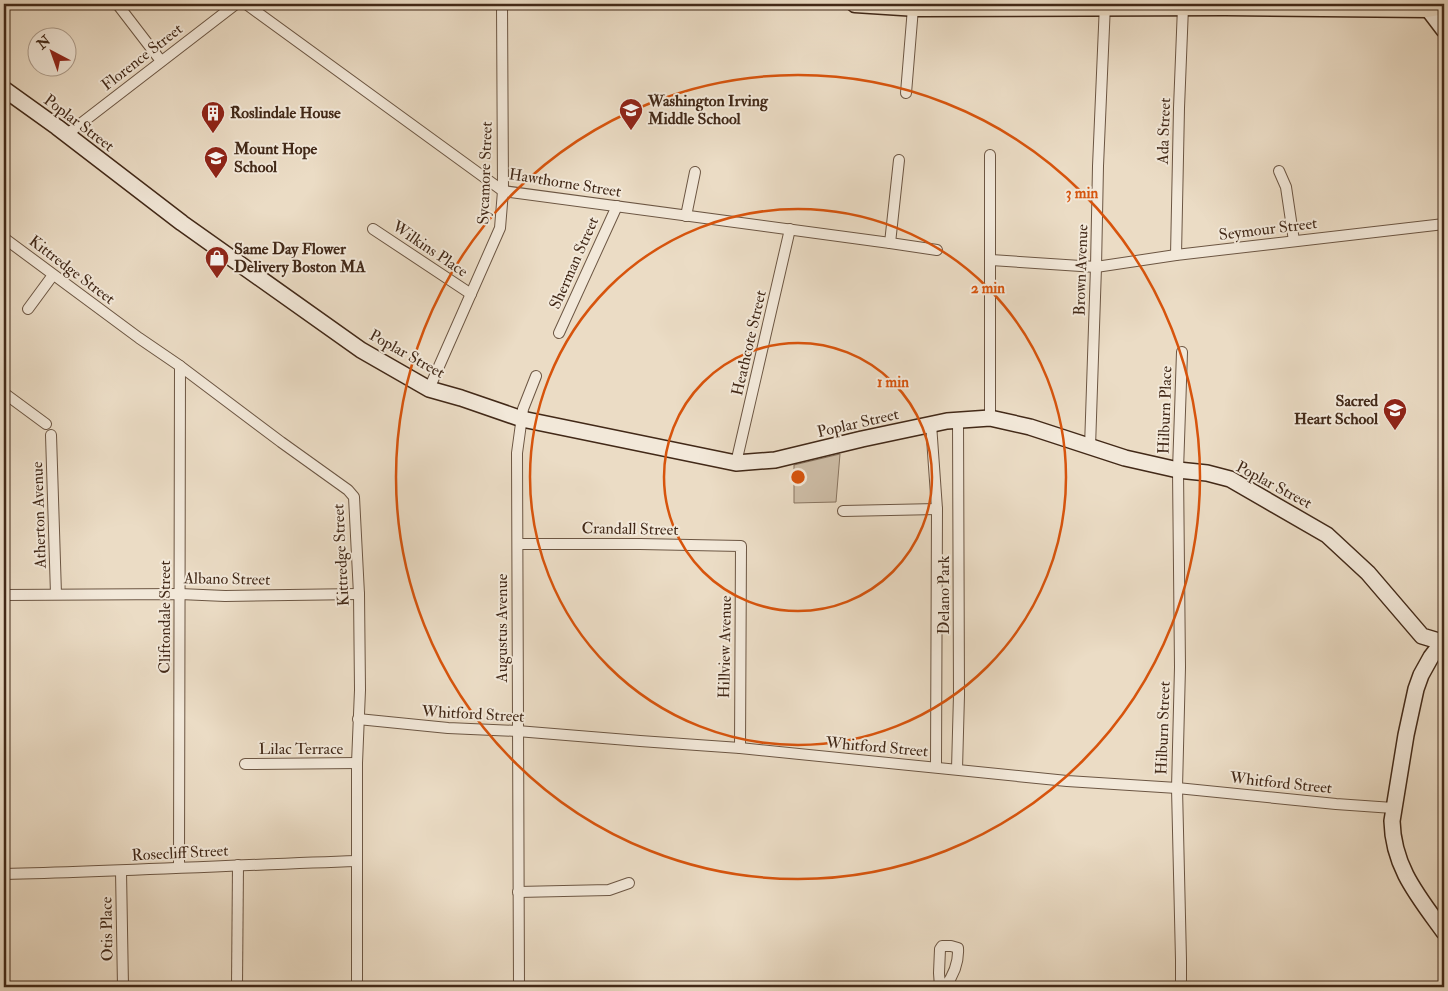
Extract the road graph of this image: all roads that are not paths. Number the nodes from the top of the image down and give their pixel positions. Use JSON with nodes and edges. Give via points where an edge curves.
{"nodes":[{"id":1,"x":236,"y":4,"type":"edge"},
{"id":2,"x":246,"y":4,"type":"edge"},
{"id":3,"x":502,"y":4,"type":"edge"},
{"id":4,"x":855,"y":4,"type":"edge"},
{"id":5,"x":118,"y":6,"type":"dead end"},
{"id":6,"x":1106,"y":6,"type":"edge"},
{"id":7,"x":1432,"y":6,"type":"edge"},
{"id":8,"x":1184,"y":7,"type":"junction"},
{"id":9,"x":913,"y":8,"type":"junction"},
{"id":10,"x":1444,"y":30,"type":"edge"},
{"id":11,"x":161,"y":62,"type":"junction"},
{"id":12,"x":4,"y":89,"type":"edge"},
{"id":13,"x":906,"y":93,"type":"dead end"},
{"id":14,"x":66,"y":134,"type":"junction"},
{"id":15,"x":990,"y":155,"type":"dead end"},
{"id":16,"x":899,"y":160,"type":"dead end"},
{"id":17,"x":1279,"y":171,"type":"dead end"},
{"id":18,"x":695,"y":172,"type":"dead end"},
{"id":19,"x":503,"y":191,"type":"junction"},
{"id":20,"x":616,"y":206,"type":"junction"},
{"id":21,"x":686,"y":216,"type":"junction"},
{"id":22,"x":1444,"y":224,"type":"edge"},
{"id":23,"x":373,"y":228,"type":"dead end"},
{"id":24,"x":790,"y":229,"type":"junction"},
{"id":25,"x":4,"y":238,"type":"edge"},
{"id":26,"x":1294,"y":242,"type":"junction"},
{"id":27,"x":890,"y":243,"type":"junction"},
{"id":28,"x":937,"y":250,"type":"dead end"},
{"id":29,"x":1176,"y":255,"type":"junction"},
{"id":30,"x":991,"y":260,"type":"junction"},
{"id":31,"x":1096,"y":267,"type":"junction"},
{"id":32,"x":53,"y":275,"type":"junction"},
{"id":33,"x":471,"y":294,"type":"junction"},
{"id":34,"x":28,"y":309,"type":"dead end"},
{"id":35,"x":560,"y":333,"type":"dead end"},
{"id":36,"x":1182,"y":352,"type":"dead end"},
{"id":37,"x":180,"y":366,"type":"junction"},
{"id":38,"x":536,"y":376,"type":"dead end"},
{"id":39,"x":429,"y":389,"type":"junction"},
{"id":40,"x":4,"y":393,"type":"edge"},
{"id":41,"x":990,"y":418,"type":"junction"},
{"id":42,"x":522,"y":419,"type":"junction"},
{"id":43,"x":958,"y":420,"type":"junction"},
{"id":44,"x":46,"y":424,"type":"dead end"},
{"id":45,"x":931,"y":424,"type":"junction"},
{"id":46,"x":51,"y":435,"type":"dead end"},
{"id":47,"x":1090,"y":447,"type":"junction"},
{"id":48,"x":736,"y":463,"type":"junction"},
{"id":49,"x":1178,"y":470,"type":"junction"},
{"id":50,"x":937,"y":509,"type":"junction"},
{"id":51,"x":842,"y":511,"type":"dead end"},
{"id":52,"x":518,"y":544,"type":"junction"},
{"id":53,"x":741,"y":546,"type":"joint"},
{"id":54,"x":56,"y":594,"type":"junction"},
{"id":55,"x":180,"y":594,"type":"junction"},
{"id":56,"x":359,"y":594,"type":"junction"},
{"id":57,"x":4,"y":595,"type":"edge"},
{"id":58,"x":1444,"y":642,"type":"edge"},
{"id":59,"x":358,"y":719,"type":"junction"},
{"id":60,"x":517,"y":731,"type":"junction"},
{"id":61,"x":740,"y":748,"type":"junction"},
{"id":62,"x":357,"y":763,"type":"junction"},
{"id":63,"x":245,"y":764,"type":"dead end"},
{"id":64,"x":936,"y":767,"type":"junction"},
{"id":65,"x":957,"y":769,"type":"junction"},
{"id":66,"x":1177,"y":788,"type":"junction"},
{"id":67,"x":1394,"y":808,"type":"junction"},
{"id":68,"x":357,"y":862,"type":"junction"},
{"id":69,"x":238,"y":865,"type":"junction"},
{"id":70,"x":179,"y":867,"type":"junction"},
{"id":71,"x":121,"y":871,"type":"junction"},
{"id":72,"x":4,"y":874,"type":"edge"},
{"id":73,"x":629,"y":883,"type":"dead end"},
{"id":74,"x":518,"y":892,"type":"junction"},
{"id":75,"x":1444,"y":932,"type":"edge"},
{"id":76,"x":236,"y":986,"type":"edge"},
{"id":77,"x":123,"y":987,"type":"edge"},
{"id":78,"x":357,"y":987,"type":"edge"},
{"id":79,"x":519,"y":987,"type":"edge"},
{"id":80,"x":940,"y":987,"type":"edge"},
{"id":81,"x":945,"y":987,"type":"edge"},
{"id":82,"x":1181,"y":987,"type":"edge"}],
"edges":[{"from":1,"to":11,"type":"street","name":"Florence Street"},
{"from":2,"to":19,"type":"street","name":"Hawthorne Street"},
{"from":3,"to":19,"type":"street","name":"Sycamore Street"},
{"from":4,"to":9,"type":"main road"},
{"from":5,"to":11,"type":"street"},
{"from":6,"to":8,"type":"main road"},
{"from":6,"to":9,"type":"main road"},
{"from":6,"to":31,"type":"street","name":"Brown Avenue"},
{"from":7,"to":8,"type":"main road"},
{"from":7,"to":10,"type":"street"},
{"from":8,"to":29,"type":"street","name":"Ada Street"},
{"from":9,"to":13,"type":"street"},
{"from":11,"to":14,"type":"street","name":"Florence Street"},
{"from":12,"to":14,"type":"street","name":"Poplar Street"},
{"from":14,"to":39,"type":"street","name":"Poplar Street","via":[[182,222],[362,350]]},
{"from":15,"to":30,"type":"street"},
{"from":16,"to":27,"type":"street"},
{"from":17,"to":26,"type":"street","via":[[1286,187]]},
{"from":18,"to":21,"type":"street"},
{"from":19,"to":20,"type":"street","name":"Hawthorne Street"},
{"from":19,"to":33,"type":"street","name":"Sycamore Street","via":[[500,228]]},
{"from":20,"to":21,"type":"street","name":"Hawthorne Street"},
{"from":20,"to":35,"type":"street","name":"Sherman Street"},
{"from":21,"to":24,"type":"street","name":"Hawthorne Street"},
{"from":22,"to":26,"type":"street","name":"Seymour Street"},
{"from":23,"to":33,"type":"street","name":"Wilkins Place"},
{"from":24,"to":27,"type":"street","name":"Hawthorne Street"},
{"from":24,"to":48,"type":"street","name":"Heathcote Street"},
{"from":25,"to":32,"type":"street","name":"Kittredge Street"},
{"from":26,"to":29,"type":"street","name":"Seymour Street"},
{"from":27,"to":28,"type":"street","name":"Hawthorne Street"},
{"from":29,"to":31,"type":"street","name":"Seymour Street"},
{"from":30,"to":31,"type":"street","name":"Seymour Street"},
{"from":30,"to":41,"type":"street"},
{"from":31,"to":47,"type":"street","name":"Brown Avenue"},
{"from":32,"to":34,"type":"street"},
{"from":32,"to":37,"type":"street","name":"Kittredge Street"},
{"from":33,"to":39,"type":"street","name":"Sycamore Street"},
{"from":36,"to":49,"type":"street","name":"Hilburn Place"},
{"from":37,"to":55,"type":"street","name":"Cliftondale Street"},
{"from":37,"to":56,"type":"street","name":"Kittredge Street","via":[[351,492],[355,501]]},
{"from":38,"to":42,"type":"street"},
{"from":39,"to":42,"type":"street","name":"Poplar Street"},
{"from":40,"to":44,"type":"street"},
{"from":41,"to":43,"type":"street","name":"Poplar Street"},
{"from":41,"to":47,"type":"street","name":"Poplar Street"},
{"from":42,"to":48,"type":"street","name":"Poplar Street"},
{"from":42,"to":52,"type":"street","name":"Augustus Avenue","via":[[517,453]]},
{"from":43,"to":45,"type":"street","name":"Poplar Street"},
{"from":43,"to":65,"type":"street","name":"Delano Park"},
{"from":45,"to":48,"type":"street","name":"Poplar Street","via":[[775,460]]},
{"from":45,"to":50,"type":"street","name":"Delano Park"},
{"from":46,"to":54,"type":"street","name":"Atherton Avenue"},
{"from":47,"to":49,"type":"street","name":"Poplar Street"},
{"from":49,"to":58,"type":"street","name":"Poplar Street","via":[[1230,479],[1327,534],[1368,572],[1422,636]]},
{"from":49,"to":66,"type":"street","name":"Hilburn Street","via":[[1180,667]]},
{"from":50,"to":51,"type":"street"},
{"from":50,"to":64,"type":"street","name":"Delano Park"},
{"from":52,"to":53,"type":"street","name":"Crandall Street"},
{"from":52,"to":60,"type":"street","name":"Augustus Avenue"},
{"from":53,"to":61,"type":"street","name":"Hillview Avenue"},
{"from":54,"to":55,"type":"street","name":"Albano Street"},
{"from":54,"to":57,"type":"street","name":"Albano Street"},
{"from":55,"to":56,"type":"street","name":"Albano Street"},
{"from":55,"to":70,"type":"street","name":"Cliftondale Street"},
{"from":56,"to":59,"type":"street","name":"Kittredge Street"},
{"from":58,"to":67,"type":"street","name":"Poplar Street","via":[[1431,657],[1416,689]]},
{"from":59,"to":60,"type":"street","name":"Whitford Street"},
{"from":59,"to":62,"type":"street","name":"Kittredge Street"},
{"from":60,"to":61,"type":"street","name":"Whitford Street"},
{"from":60,"to":74,"type":"street","name":"Augustus Avenue"},
{"from":61,"to":64,"type":"street","name":"Whitford Street"},
{"from":62,"to":63,"type":"street","name":"Lilac Terrace"},
{"from":62,"to":68,"type":"street","name":"Kittredge Street"},
{"from":64,"to":65,"type":"street","name":"Whitford Street"},
{"from":65,"to":66,"type":"street","name":"Whitford Street"},
{"from":66,"to":67,"type":"street","name":"Whitford Street"},
{"from":66,"to":82,"type":"street","name":"Hilburn Street"},
{"from":67,"to":75,"type":"street","name":"Poplar Street","via":[[1392,834],[1397,857],[1414,891]]},
{"from":68,"to":69,"type":"street","name":"Rosecliff Street"},
{"from":68,"to":78,"type":"street","name":"Kittredge Street"},
{"from":69,"to":70,"type":"street","name":"Rosecliff Street"},
{"from":69,"to":76,"type":"street"},
{"from":70,"to":71,"type":"street","name":"Rosecliff Street"},
{"from":71,"to":72,"type":"street","name":"Rosecliff Street"},
{"from":71,"to":77,"type":"street","name":"Otis Place"},
{"from":73,"to":74,"type":"street","via":[[609,890]]},
{"from":74,"to":79,"type":"street","name":"Augustus Avenue"},
{"from":80,"to":81,"type":"street","via":[[940,949],[951,946],[958,948],[959,953],[956,969]]}]}
